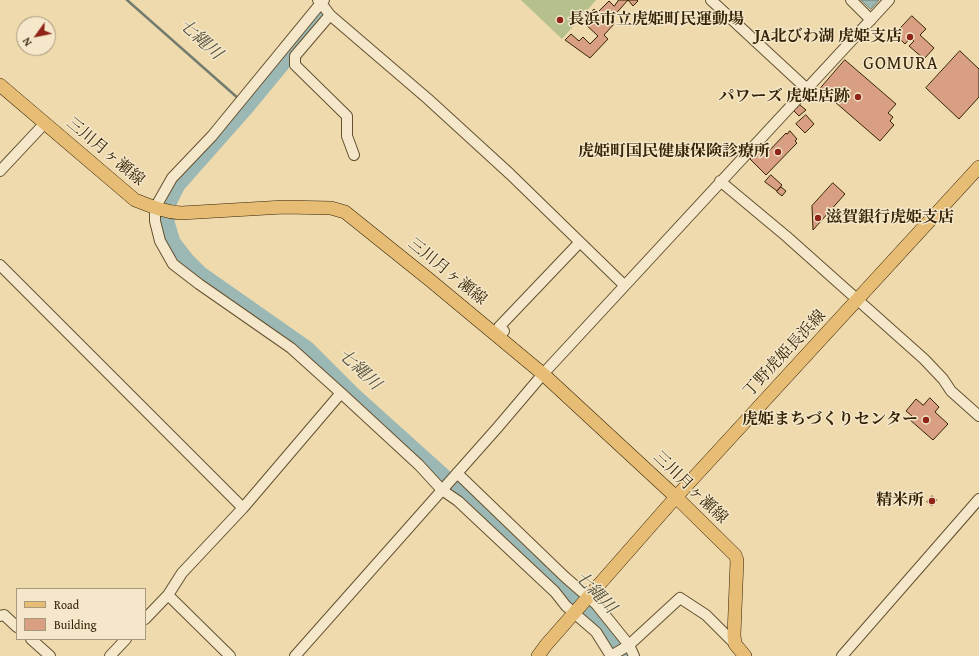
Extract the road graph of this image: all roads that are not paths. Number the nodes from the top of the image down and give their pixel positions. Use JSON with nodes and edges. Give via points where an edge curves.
{"nodes":[{"id":1,"x":711,"y":0,"type":"edge"},
{"id":2,"x":851,"y":0,"type":"edge"},
{"id":3,"x":889,"y":0,"type":"edge"},
{"id":4,"x":321,"y":1,"type":"edge"},
{"id":5,"x":330,"y":15,"type":"junction"},
{"id":6,"x":871,"y":20,"type":"junction"},
{"id":7,"x":0,"y":85,"type":"edge"},
{"id":8,"x":807,"y":89,"type":"junction"},
{"id":9,"x":44,"y":123,"type":"junction"},
{"id":10,"x":354,"y":155,"type":"dead end"},
{"id":11,"x":979,"y":167,"type":"edge"},
{"id":12,"x":0,"y":171,"type":"edge"},
{"id":13,"x":720,"y":181,"type":"junction"},
{"id":14,"x":163,"y":211,"type":"junction"},
{"id":15,"x":580,"y":242,"type":"junction"},
{"id":16,"x":0,"y":265,"type":"edge"},
{"id":17,"x":624,"y":285,"type":"junction"},
{"id":18,"x":857,"y":301,"type":"junction"},
{"id":19,"x":499,"y":337,"type":"junction"},
{"id":20,"x":543,"y":374,"type":"junction"},
{"id":21,"x":342,"y":393,"type":"junction"},
{"id":22,"x":979,"y":416,"type":"edge"},
{"id":23,"x":457,"y":473,"type":"junction"},
{"id":24,"x":442,"y":490,"type":"junction"},
{"id":25,"x":676,"y":497,"type":"junction"},
{"id":26,"x":979,"y":499,"type":"edge"},
{"id":27,"x":243,"y":508,"type":"junction"},
{"id":28,"x":168,"y":594,"type":"junction"},
{"id":29,"x":588,"y":599,"type":"junction"},
{"id":30,"x":575,"y":612,"type":"junction"},
{"id":31,"x":0,"y":616,"type":"edge"},
{"id":32,"x":146,"y":618,"type":"edge"},
{"id":33,"x":16,"y":626,"type":"edge"},
{"id":34,"x":32,"y":640,"type":"edge"},
{"id":35,"x":125,"y":640,"type":"edge"},
{"id":36,"x":735,"y":644,"type":"junction"},
{"id":37,"x":628,"y":645,"type":"junction"},
{"id":38,"x":50,"y":656,"type":"edge"},
{"id":39,"x":110,"y":656,"type":"edge"},
{"id":40,"x":230,"y":656,"type":"edge"},
{"id":41,"x":295,"y":656,"type":"edge"},
{"id":42,"x":538,"y":656,"type":"edge"},
{"id":43,"x":611,"y":656,"type":"edge"},
{"id":44,"x":634,"y":656,"type":"edge"},
{"id":45,"x":745,"y":656,"type":"edge"},
{"id":46,"x":842,"y":656,"type":"edge"}],
"edges":[{"from":1,"to":8,"type":"street"},
{"from":2,"to":6,"type":"street"},
{"from":3,"to":6,"type":"street"},
{"from":4,"to":5,"type":"street"},
{"from":4,"to":14,"type":"street","via":[[212,136],[172,178]]},
{"from":5,"to":10,"type":"street","via":[[295,56],[295,65],[347,116],[347,136]]},
{"from":5,"to":15,"type":"street","via":[[428,99]]},
{"from":6,"to":8,"type":"street"},
{"from":7,"to":9,"type":"main road","name":"三川月ヶ瀬線"},
{"from":8,"to":13,"type":"street"},
{"from":9,"to":12,"type":"street"},
{"from":9,"to":14,"type":"main road","name":"三川月ヶ瀬線","via":[[135,200]]},
{"from":11,"to":18,"type":"main road","name":"丁野虎姫長浜線"},
{"from":13,"to":17,"type":"street"},
{"from":13,"to":18,"type":"street","via":[[786,236]]},
{"from":14,"to":19,"type":"main road","name":"三川月ヶ瀬線","via":[[284,207],[331,208],[345,212]]},
{"from":14,"to":21,"type":"street","via":[[154,221],[160,241],[173,264],[291,348]]},
{"from":15,"to":17,"type":"street"},
{"from":15,"to":19,"type":"street","via":[[499,327],[504,331]]},
{"from":16,"to":27,"type":"street"},
{"from":17,"to":20,"type":"street"},
{"from":18,"to":22,"type":"street","via":[[924,359],[951,391]]},
{"from":18,"to":25,"type":"main road","name":"丁野虎姫長浜線"},
{"from":19,"to":20,"type":"main road","name":"三川月ヶ瀬線"},
{"from":20,"to":23,"type":"street"},
{"from":20,"to":25,"type":"main road","name":"三川月ヶ瀬線"},
{"from":21,"to":24,"type":"street"},
{"from":21,"to":27,"type":"street"},
{"from":23,"to":24,"type":"street"},
{"from":23,"to":29,"type":"street"},
{"from":24,"to":30,"type":"street","via":[[464,507]]},
{"from":24,"to":41,"type":"street"},
{"from":25,"to":29,"type":"main road","name":"丁野虎姫長浜線"},
{"from":25,"to":36,"type":"main road","name":"三川月ヶ瀬線","via":[[735,555]]},
{"from":26,"to":46,"type":"street"},
{"from":27,"to":28,"type":"street","via":[[182,573]]},
{"from":28,"to":32,"type":"street"},
{"from":28,"to":40,"type":"street"},
{"from":29,"to":30,"type":"main road","name":"丁野虎姫長浜線"},
{"from":29,"to":37,"type":"street","via":[[609,620]]},
{"from":30,"to":42,"type":"main road","name":"丁野虎姫長浜線"},
{"from":30,"to":43,"type":"street","via":[[596,632]]},
{"from":31,"to":33,"type":"street","via":[[4,615]]},
{"from":34,"to":38,"type":"street"},
{"from":35,"to":39,"type":"street"},
{"from":36,"to":37,"type":"street","via":[[706,615],[680,598]]},
{"from":36,"to":45,"type":"main road"},
{"from":37,"to":43,"type":"street"},
{"from":37,"to":44,"type":"street"}]}
